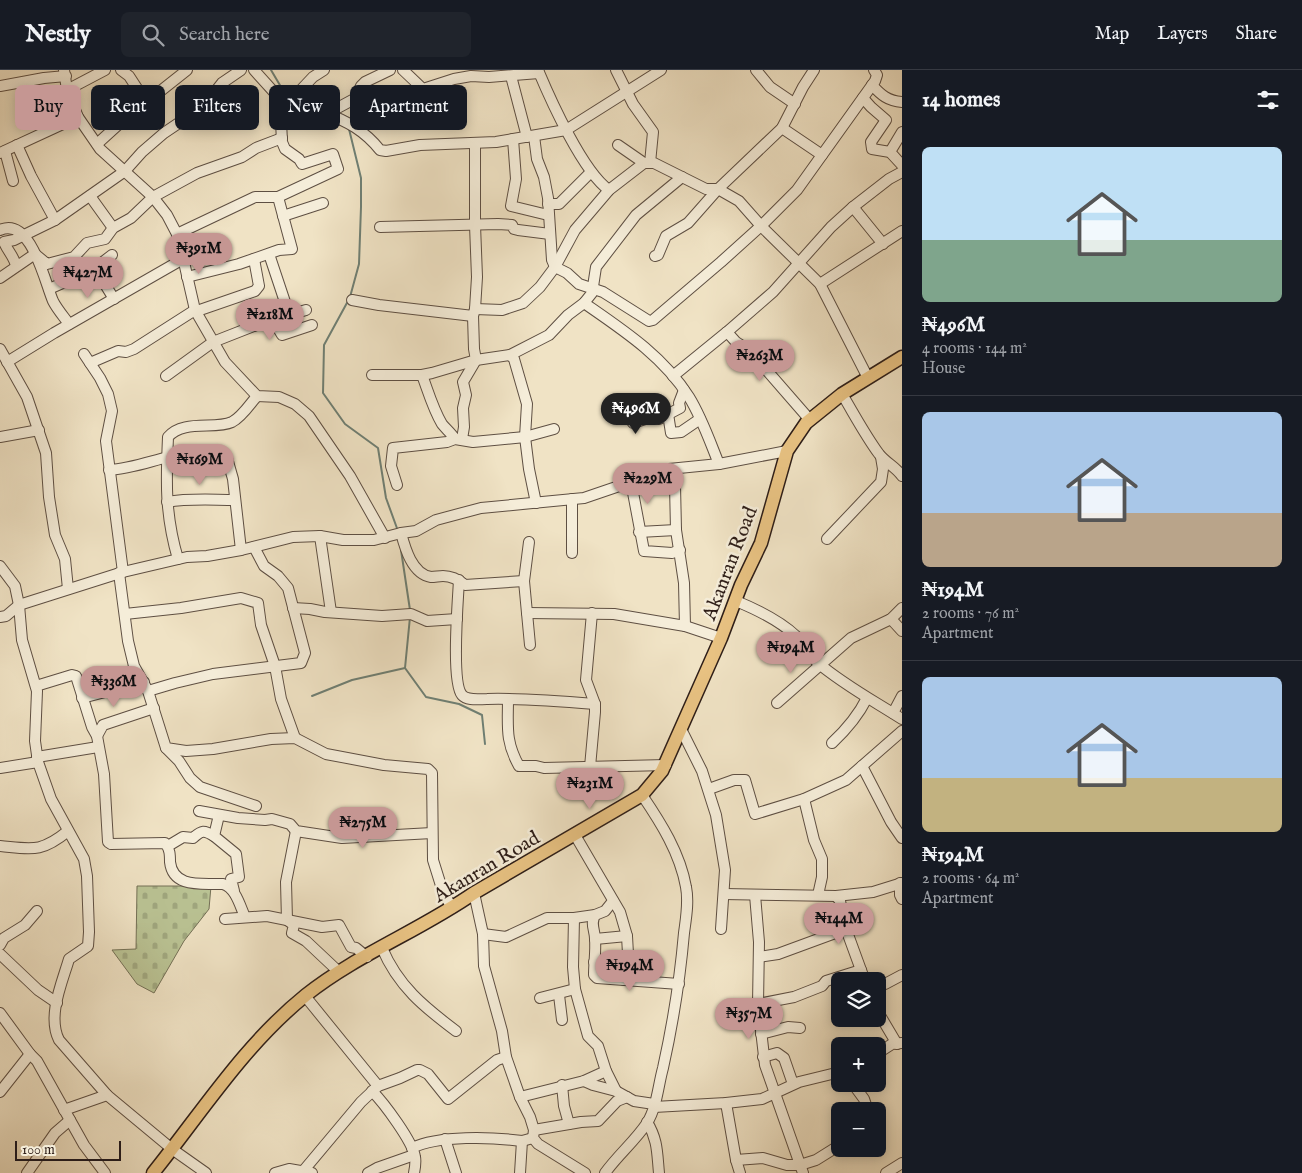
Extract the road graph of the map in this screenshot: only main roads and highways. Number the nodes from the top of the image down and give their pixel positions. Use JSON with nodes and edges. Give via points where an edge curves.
{"nodes":[{"id":1,"x":902,"y":357,"type":"edge"},
{"id":2,"x":153,"y":1173,"type":"edge"}],
"edges":[{"from":1,"to":2,"type":"main road","name":"Akanran Road","via":[[842,394],[810,420],[786,451],[761,543],[666,765],[642,795],[339,972],[305,996],[259,1037]]}]}
